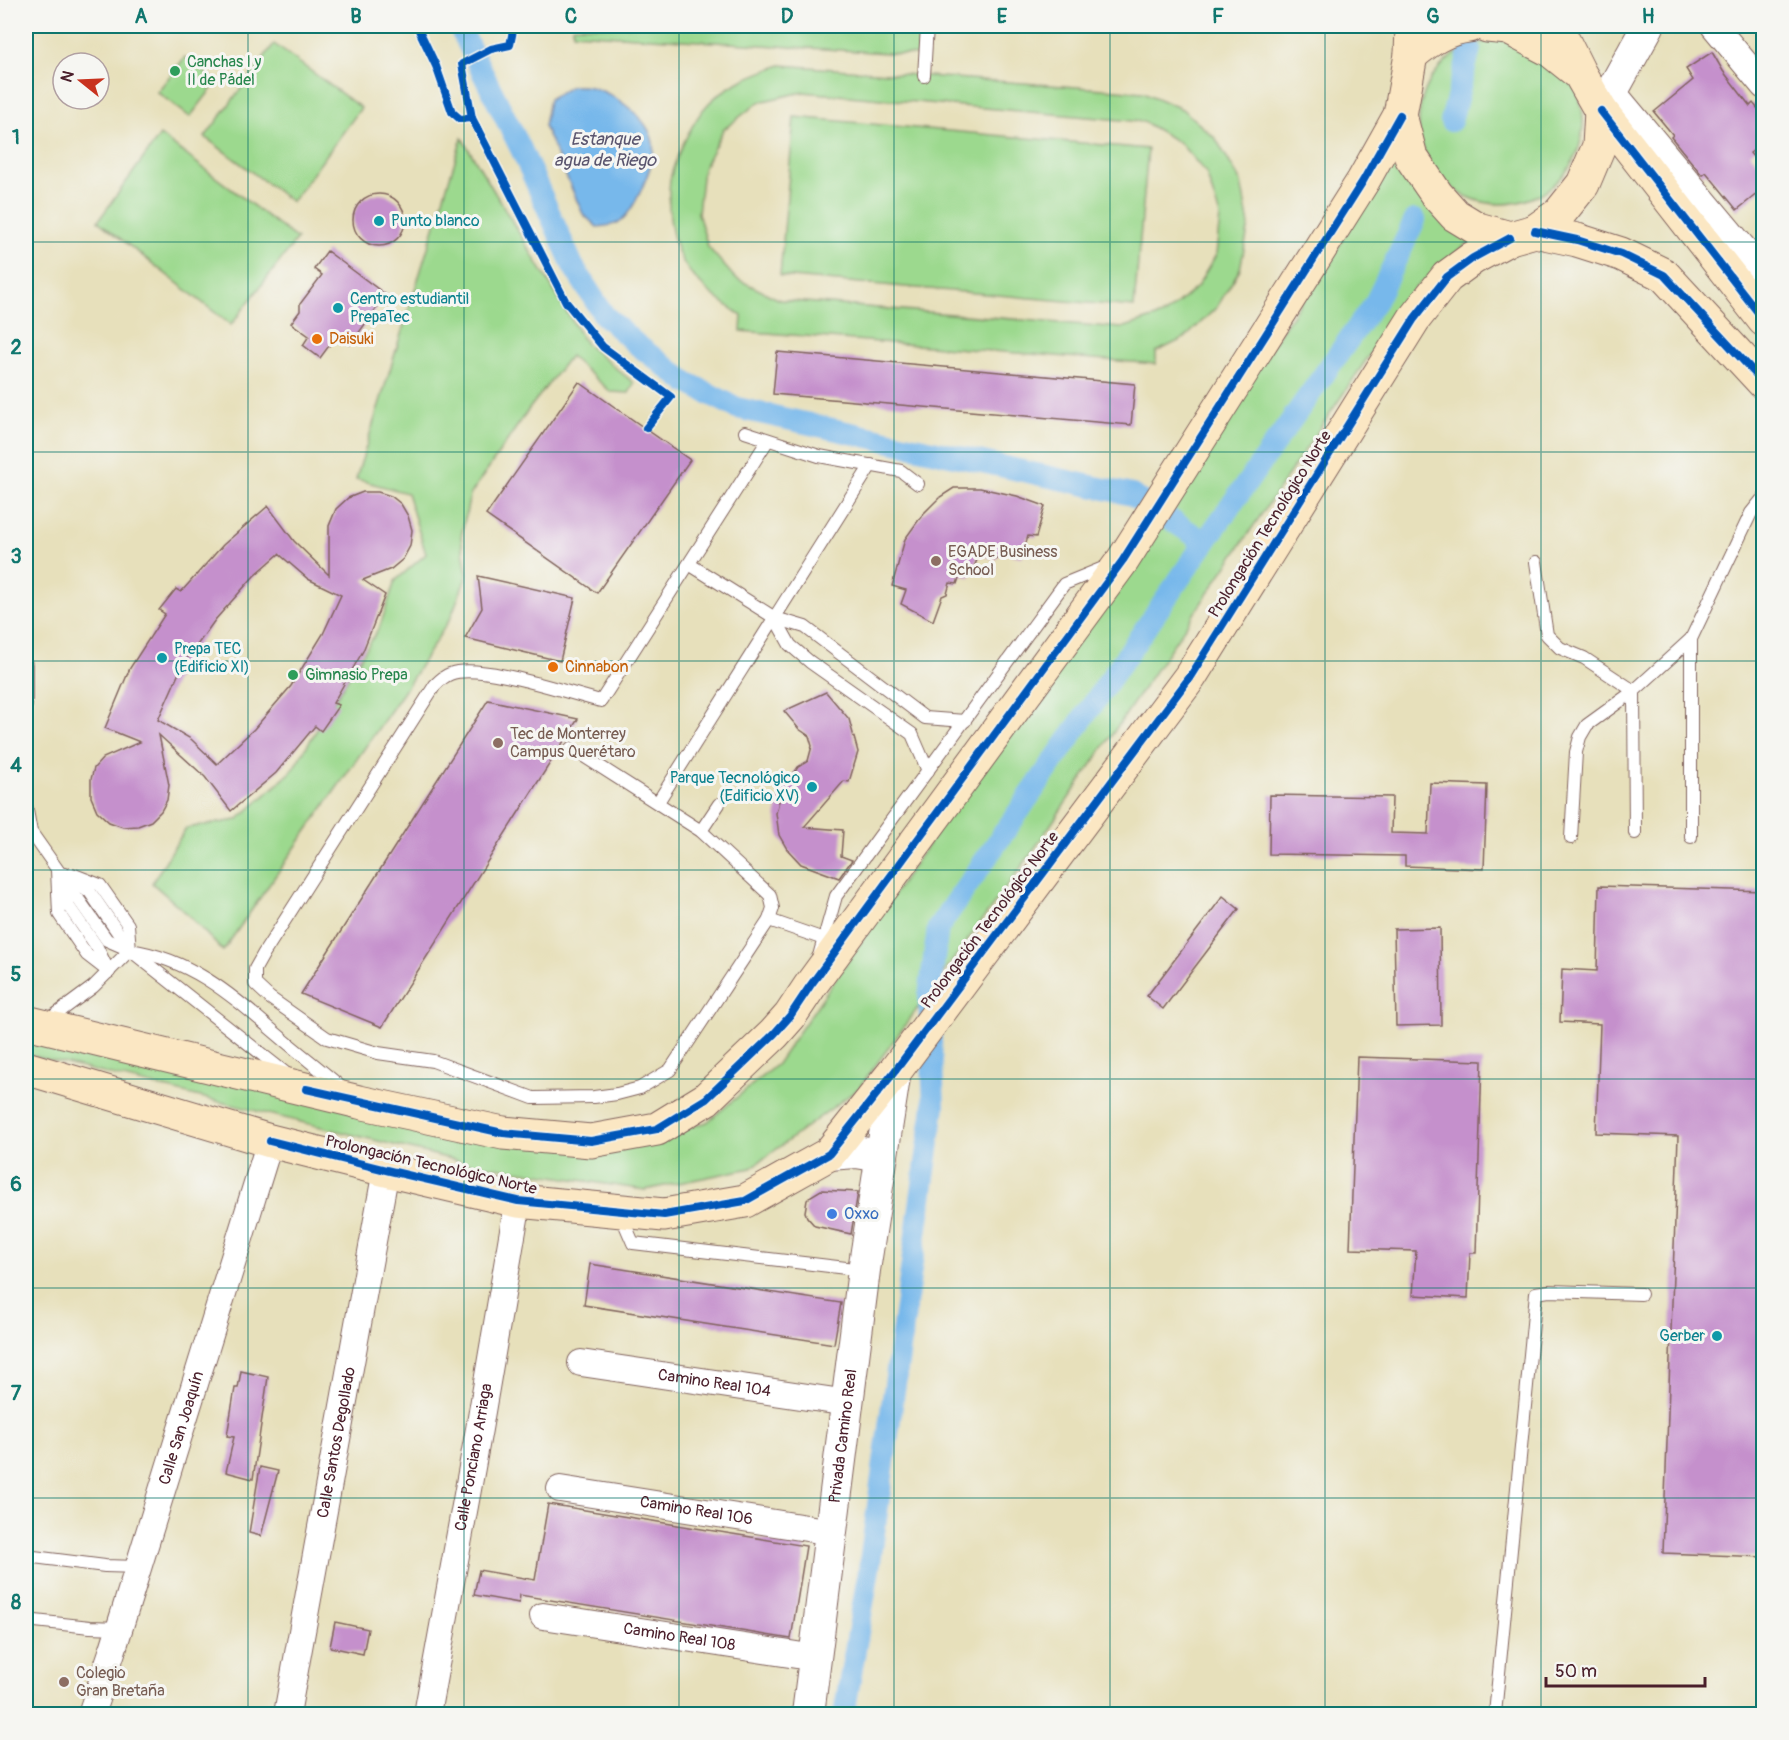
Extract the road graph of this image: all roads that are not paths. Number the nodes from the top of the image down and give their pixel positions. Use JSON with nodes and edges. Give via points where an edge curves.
{"nodes":[{"id":1,"x":927,"y":26,"type":"edge"},
{"id":2,"x":1469,"y":26,"type":"edge"},
{"id":3,"x":1487,"y":26,"type":"edge"},
{"id":4,"x":1556,"y":26,"type":"edge"},
{"id":5,"x":1648,"y":26,"type":"edge"},
{"id":6,"x":1714,"y":26,"type":"edge"},
{"id":7,"x":1411,"y":40,"type":"edge"},
{"id":8,"x":1580,"y":74,"type":"junction"},
{"id":9,"x":924,"y":76,"type":"dead end"},
{"id":10,"x":1764,"y":86,"type":"edge"},
{"id":11,"x":1607,"y":101,"type":"junction"},
{"id":12,"x":1400,"y":116,"type":"junction"},
{"id":13,"x":1523,"y":235,"type":"junction"},
{"id":14,"x":1764,"y":273,"type":"edge"},
{"id":15,"x":1764,"y":320,"type":"edge"},
{"id":16,"x":1764,"y":383,"type":"edge"},
{"id":17,"x":745,"y":432,"type":"dead end"},
{"id":18,"x":768,"y":441,"type":"junction"},
{"id":19,"x":871,"y":465,"type":"junction"},
{"id":20,"x":918,"y":484,"type":"dead end"},
{"id":21,"x":1764,"y":497,"type":"edge"},
{"id":22,"x":1123,"y":560,"type":"junction"},
{"id":23,"x":1536,"y":562,"type":"dead end"},
{"id":24,"x":689,"y":564,"type":"junction"},
{"id":25,"x":775,"y":618,"type":"junction"},
{"id":26,"x":1691,"y":639,"type":"junction"},
{"id":27,"x":26,"y":664,"type":"edge"},
{"id":28,"x":1634,"y":691,"type":"junction"},
{"id":29,"x":26,"y":705,"type":"edge"},
{"id":30,"x":964,"y":720,"type":"junction"},
{"id":31,"x":571,"y":748,"type":"dead end"},
{"id":32,"x":928,"y":771,"type":"junction"},
{"id":33,"x":658,"y":802,"type":"junction"},
{"id":34,"x":719,"y":804,"type":"dead end"},
{"id":35,"x":26,"y":805,"type":"edge"},
{"id":36,"x":701,"y":831,"type":"junction"},
{"id":37,"x":1635,"y":833,"type":"dead end"},
{"id":38,"x":1691,"y":837,"type":"dead end"},
{"id":39,"x":1571,"y":838,"type":"dead end"},
{"id":40,"x":57,"y":868,"type":"junction"},
{"id":41,"x":769,"y":920,"type":"junction"},
{"id":42,"x":834,"y":939,"type":"junction"},
{"id":43,"x":129,"y":950,"type":"junction"},
{"id":44,"x":109,"y":972,"type":"junction"},
{"id":45,"x":33,"y":1024,"type":"edge"},
{"id":46,"x":903,"y":1060,"type":"junction"},
{"id":47,"x":26,"y":1068,"type":"edge"},
{"id":48,"x":306,"y":1089,"type":"junction"},
{"id":49,"x":359,"y":1102,"type":"junction"},
{"id":50,"x":270,"y":1141,"type":"junction"},
{"id":51,"x":829,"y":1154,"type":"junction"},
{"id":52,"x":882,"y":1156,"type":"junction"},
{"id":53,"x":386,"y":1170,"type":"junction"},
{"id":54,"x":518,"y":1200,"type":"junction"},
{"id":55,"x":620,"y":1212,"type":"junction"},
{"id":56,"x":864,"y":1270,"type":"junction"},
{"id":57,"x":1641,"y":1294,"type":"dead end"},
{"id":58,"x":581,"y":1363,"type":"dead end"},
{"id":59,"x":848,"y":1403,"type":"junction"},
{"id":60,"x":560,"y":1489,"type":"dead end"},
{"id":61,"x":832,"y":1532,"type":"junction"},
{"id":62,"x":26,"y":1556,"type":"edge"},
{"id":63,"x":138,"y":1567,"type":"junction"},
{"id":64,"x":543,"y":1616,"type":"dead end"},
{"id":65,"x":26,"y":1620,"type":"edge"},
{"id":66,"x":119,"y":1628,"type":"junction"},
{"id":67,"x":816,"y":1658,"type":"junction"},
{"id":68,"x":91,"y":1714,"type":"edge"},
{"id":69,"x":287,"y":1714,"type":"edge"},
{"id":70,"x":427,"y":1714,"type":"edge"},
{"id":71,"x":808,"y":1714,"type":"edge"},
{"id":72,"x":1495,"y":1714,"type":"edge"}],
"edges":[{"from":1,"to":9,"type":"lane"},
{"from":2,"to":7,"type":"main road","via":[[1451,28],[1425,43]]},
{"from":3,"to":8,"type":"main road","via":[[1508,28],[1550,51]]},
{"from":4,"to":8,"type":"main road"},
{"from":5,"to":11,"type":"street"},
{"from":6,"to":10,"type":"street"},
{"from":7,"to":12,"type":"main road"},
{"from":8,"to":11,"type":"main road"},
{"from":11,"to":13,"type":"main road","name":"Prolongación Tecnológico Norte","via":[[1599,146],[1583,184],[1559,214]]},
{"from":11,"to":14,"type":"street"},
{"from":11,"to":15,"type":"main road"},
{"from":12,"to":13,"type":"main road","via":[[1411,157],[1455,215],[1478,229]]},
{"from":12,"to":22,"type":"main road","via":[[1363,181]]},
{"from":13,"to":16,"type":"main road","via":[[1577,240],[1621,254],[1664,275]]},
{"from":13,"to":46,"type":"main road","name":"Prolongación Tecnológico Norte","via":[[1473,258],[1447,277],[1414,319],[1190,676]]},
{"from":17,"to":18,"type":"lane"},
{"from":18,"to":19,"type":"lane","via":[[819,456]]},
{"from":18,"to":24,"type":"lane"},
{"from":19,"to":20,"type":"lane","via":[[901,471]]},
{"from":19,"to":25,"type":"lane"},
{"from":21,"to":26,"type":"lane","via":[[1751,513]]},
{"from":22,"to":30,"type":"lane","via":[[1064,584]]},
{"from":22,"to":42,"type":"main road"},
{"from":23,"to":28,"type":"lane","via":[[1547,634],[1560,648],[1584,658]]},
{"from":24,"to":25,"type":"lane"},
{"from":24,"to":41,"type":"lane","via":[[601,701],[495,673],[458,672],[448,674],[435,685],[264,953],[255,969],[255,984],[327,1038],[378,1053],[433,1061],[532,1098],[594,1097],[640,1088],[670,1070]]},
{"from":25,"to":30,"type":"lane","via":[[805,627],[925,718]]},
{"from":25,"to":32,"type":"lane","via":[[790,645],[810,662],[912,734]]},
{"from":25,"to":33,"type":"lane"},
{"from":26,"to":28,"type":"lane"},
{"from":26,"to":38,"type":"lane"},
{"from":27,"to":29,"type":"lane"},
{"from":28,"to":37,"type":"lane"},
{"from":28,"to":39,"type":"lane","via":[[1587,725],[1580,737]]},
{"from":30,"to":32,"type":"lane"},
{"from":31,"to":33,"type":"lane"},
{"from":32,"to":42,"type":"lane","via":[[836,896]]},
{"from":33,"to":36,"type":"lane"},
{"from":34,"to":36,"type":"lane"},
{"from":35,"to":40,"type":"lane","via":[[31,832]]},
{"from":36,"to":41,"type":"lane","via":[[770,895],[773,908]]},
{"from":40,"to":43,"type":"lane","via":[[107,940]]},
{"from":40,"to":43,"type":"lane","via":[[100,885],[128,925]]},
{"from":40,"to":44,"type":"lane","via":[[59,914],[87,955]]},
{"from":41,"to":42,"type":"lane"},
{"from":42,"to":49,"type":"main road","via":[[810,986],[774,1034],[706,1099],[657,1130],[591,1142],[504,1133]]},
{"from":43,"to":44,"type":"lane"},
{"from":43,"to":48,"type":"lane"},
{"from":43,"to":49,"type":"lane","via":[[180,964],[226,991]]},
{"from":44,"to":45,"type":"lane"},
{"from":45,"to":48,"type":"main road"},
{"from":46,"to":51,"type":"main road","name":"Prolongación Tecnológico Norte"},
{"from":46,"to":52,"type":"street","name":"Privada Camino Real"},
{"from":47,"to":50,"type":"main road","name":"Prolongación Tecnológico Norte"},
{"from":48,"to":49,"type":"main road"},
{"from":50,"to":53,"type":"main road","name":"Prolongación Tecnológico Norte"},
{"from":50,"to":63,"type":"street","name":"Calle San Joaquín"},
{"from":51,"to":52,"type":"street","via":[[856,1152]]},
{"from":51,"to":55,"type":"main road","name":"Prolongación Tecnológico Norte","via":[[745,1201],[664,1215]]},
{"from":52,"to":56,"type":"street","name":"Privada Camino Real"},
{"from":53,"to":54,"type":"main road","name":"Prolongación Tecnológico Norte"},
{"from":53,"to":69,"type":"street","name":"Calle Santos Degollado"},
{"from":54,"to":55,"type":"main road","name":"Prolongación Tecnológico Norte"},
{"from":54,"to":70,"type":"street","name":"Calle Ponciano Arriaga"},
{"from":55,"to":56,"type":"lane","via":[[633,1243]]},
{"from":56,"to":59,"type":"street","name":"Privada Camino Real"},
{"from":57,"to":72,"type":"lane","via":[[1536,1293]]},
{"from":58,"to":59,"type":"street","name":"Camino Real 104"},
{"from":59,"to":61,"type":"street","name":"Privada Camino Real"},
{"from":60,"to":61,"type":"street","name":"Camino Real 106"},
{"from":61,"to":67,"type":"street","name":"Privada Camino Real"},
{"from":62,"to":63,"type":"lane"},
{"from":63,"to":66,"type":"street","name":"Calle San Joaquín"},
{"from":64,"to":67,"type":"street","name":"Camino Real 108"},
{"from":65,"to":66,"type":"lane"},
{"from":66,"to":68,"type":"street","name":"Calle San Joaquín"},
{"from":67,"to":71,"type":"street","name":"Privada Camino Real"}]}
